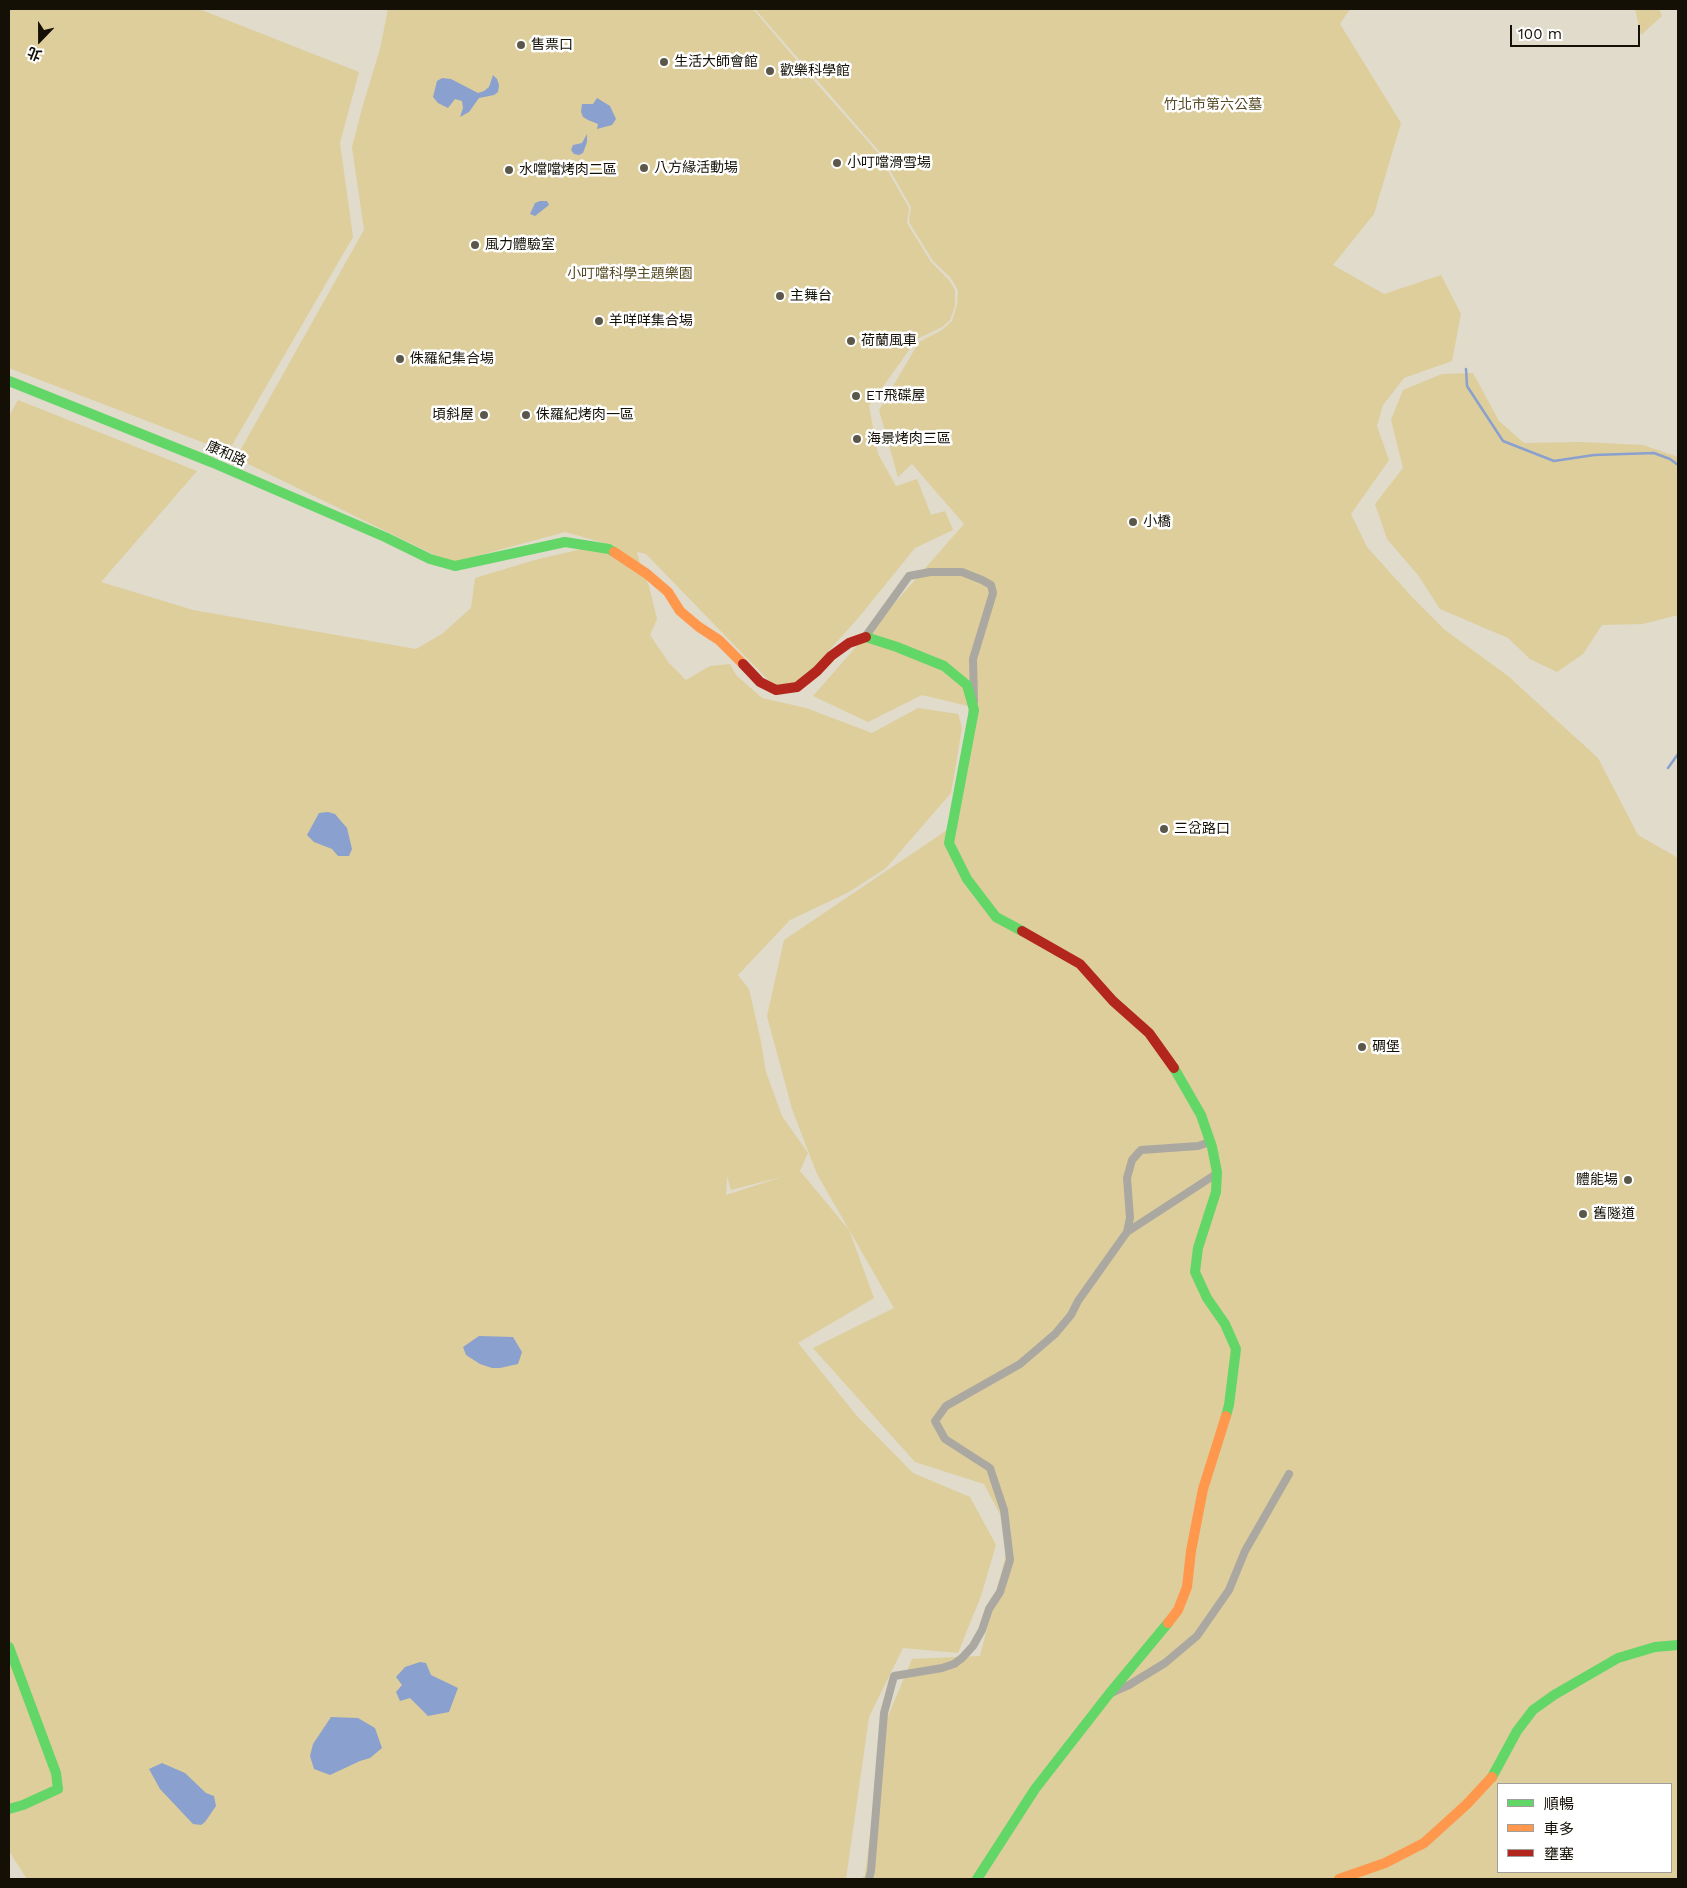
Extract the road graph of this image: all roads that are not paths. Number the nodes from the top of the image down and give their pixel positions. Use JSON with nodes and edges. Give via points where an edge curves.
{"nodes":[{"id":1,"x":9,"y":381,"type":"edge"},
{"id":2,"x":865,"y":636,"type":"junction"},
{"id":3,"x":974,"y":710,"type":"junction"},
{"id":4,"x":1210,"y":1142,"type":"junction"},
{"id":5,"x":1217,"y":1172,"type":"junction"},
{"id":6,"x":1127,"y":1232,"type":"junction"},
{"id":7,"x":1289,"y":1474,"type":"dead end"},
{"id":8,"x":1678,"y":1645,"type":"edge"},
{"id":9,"x":9,"y":1647,"type":"edge"},
{"id":10,"x":1109,"y":1694,"type":"junction"},
{"id":11,"x":9,"y":1809,"type":"edge"},
{"id":12,"x":869,"y":1879,"type":"edge"},
{"id":13,"x":977,"y":1879,"type":"edge"},
{"id":14,"x":1339,"y":1879,"type":"edge"}],
"edges":[{"from":1,"to":2,"type":"street","name":"康和路","via":[[211,462],[430,559],[454,566],[565,542],[609,549],[647,574],[668,592],[680,611],[719,640],[760,682],[776,690],[797,687],[817,672],[830,656]]},
{"from":2,"to":3,"type":"street","via":[[944,666],[967,685]]},
{"from":2,"to":3,"type":"street","via":[[909,576],[962,572],[991,585],[993,593],[973,659]]},
{"from":3,"to":4,"type":"street","via":[[949,842],[967,879],[996,918],[1080,964],[1113,1001],[1149,1033],[1182,1080],[1201,1115]]},
{"from":4,"to":5,"type":"street"},
{"from":4,"to":6,"type":"street","via":[[1198,1146],[1141,1150],[1132,1160],[1127,1178],[1130,1218]]},
{"from":5,"to":6,"type":"street"},
{"from":5,"to":10,"type":"street","via":[[1216,1192],[1198,1248],[1195,1272],[1206,1298],[1225,1324],[1236,1348],[1229,1405],[1203,1489],[1187,1588],[1178,1610]]},
{"from":6,"to":12,"type":"street","via":[[1055,1334],[1020,1364],[951,1403],[935,1421],[945,1439],[990,1468],[1004,1510],[1010,1560],[1000,1592],[989,1609],[982,1630],[962,1658],[942,1668],[894,1676],[884,1713]]},
{"from":7,"to":10,"type":"street","via":[[1245,1551],[1229,1590],[1197,1636],[1165,1663]]},
{"from":8,"to":14,"type":"street","via":[[1655,1647],[1618,1658],[1554,1695],[1533,1710],[1516,1731],[1494,1774],[1424,1843],[1386,1863]]},
{"from":9,"to":11,"type":"street","via":[[56,1773],[58,1788]]},
{"from":10,"to":13,"type":"street","via":[[1035,1789]]}]}
